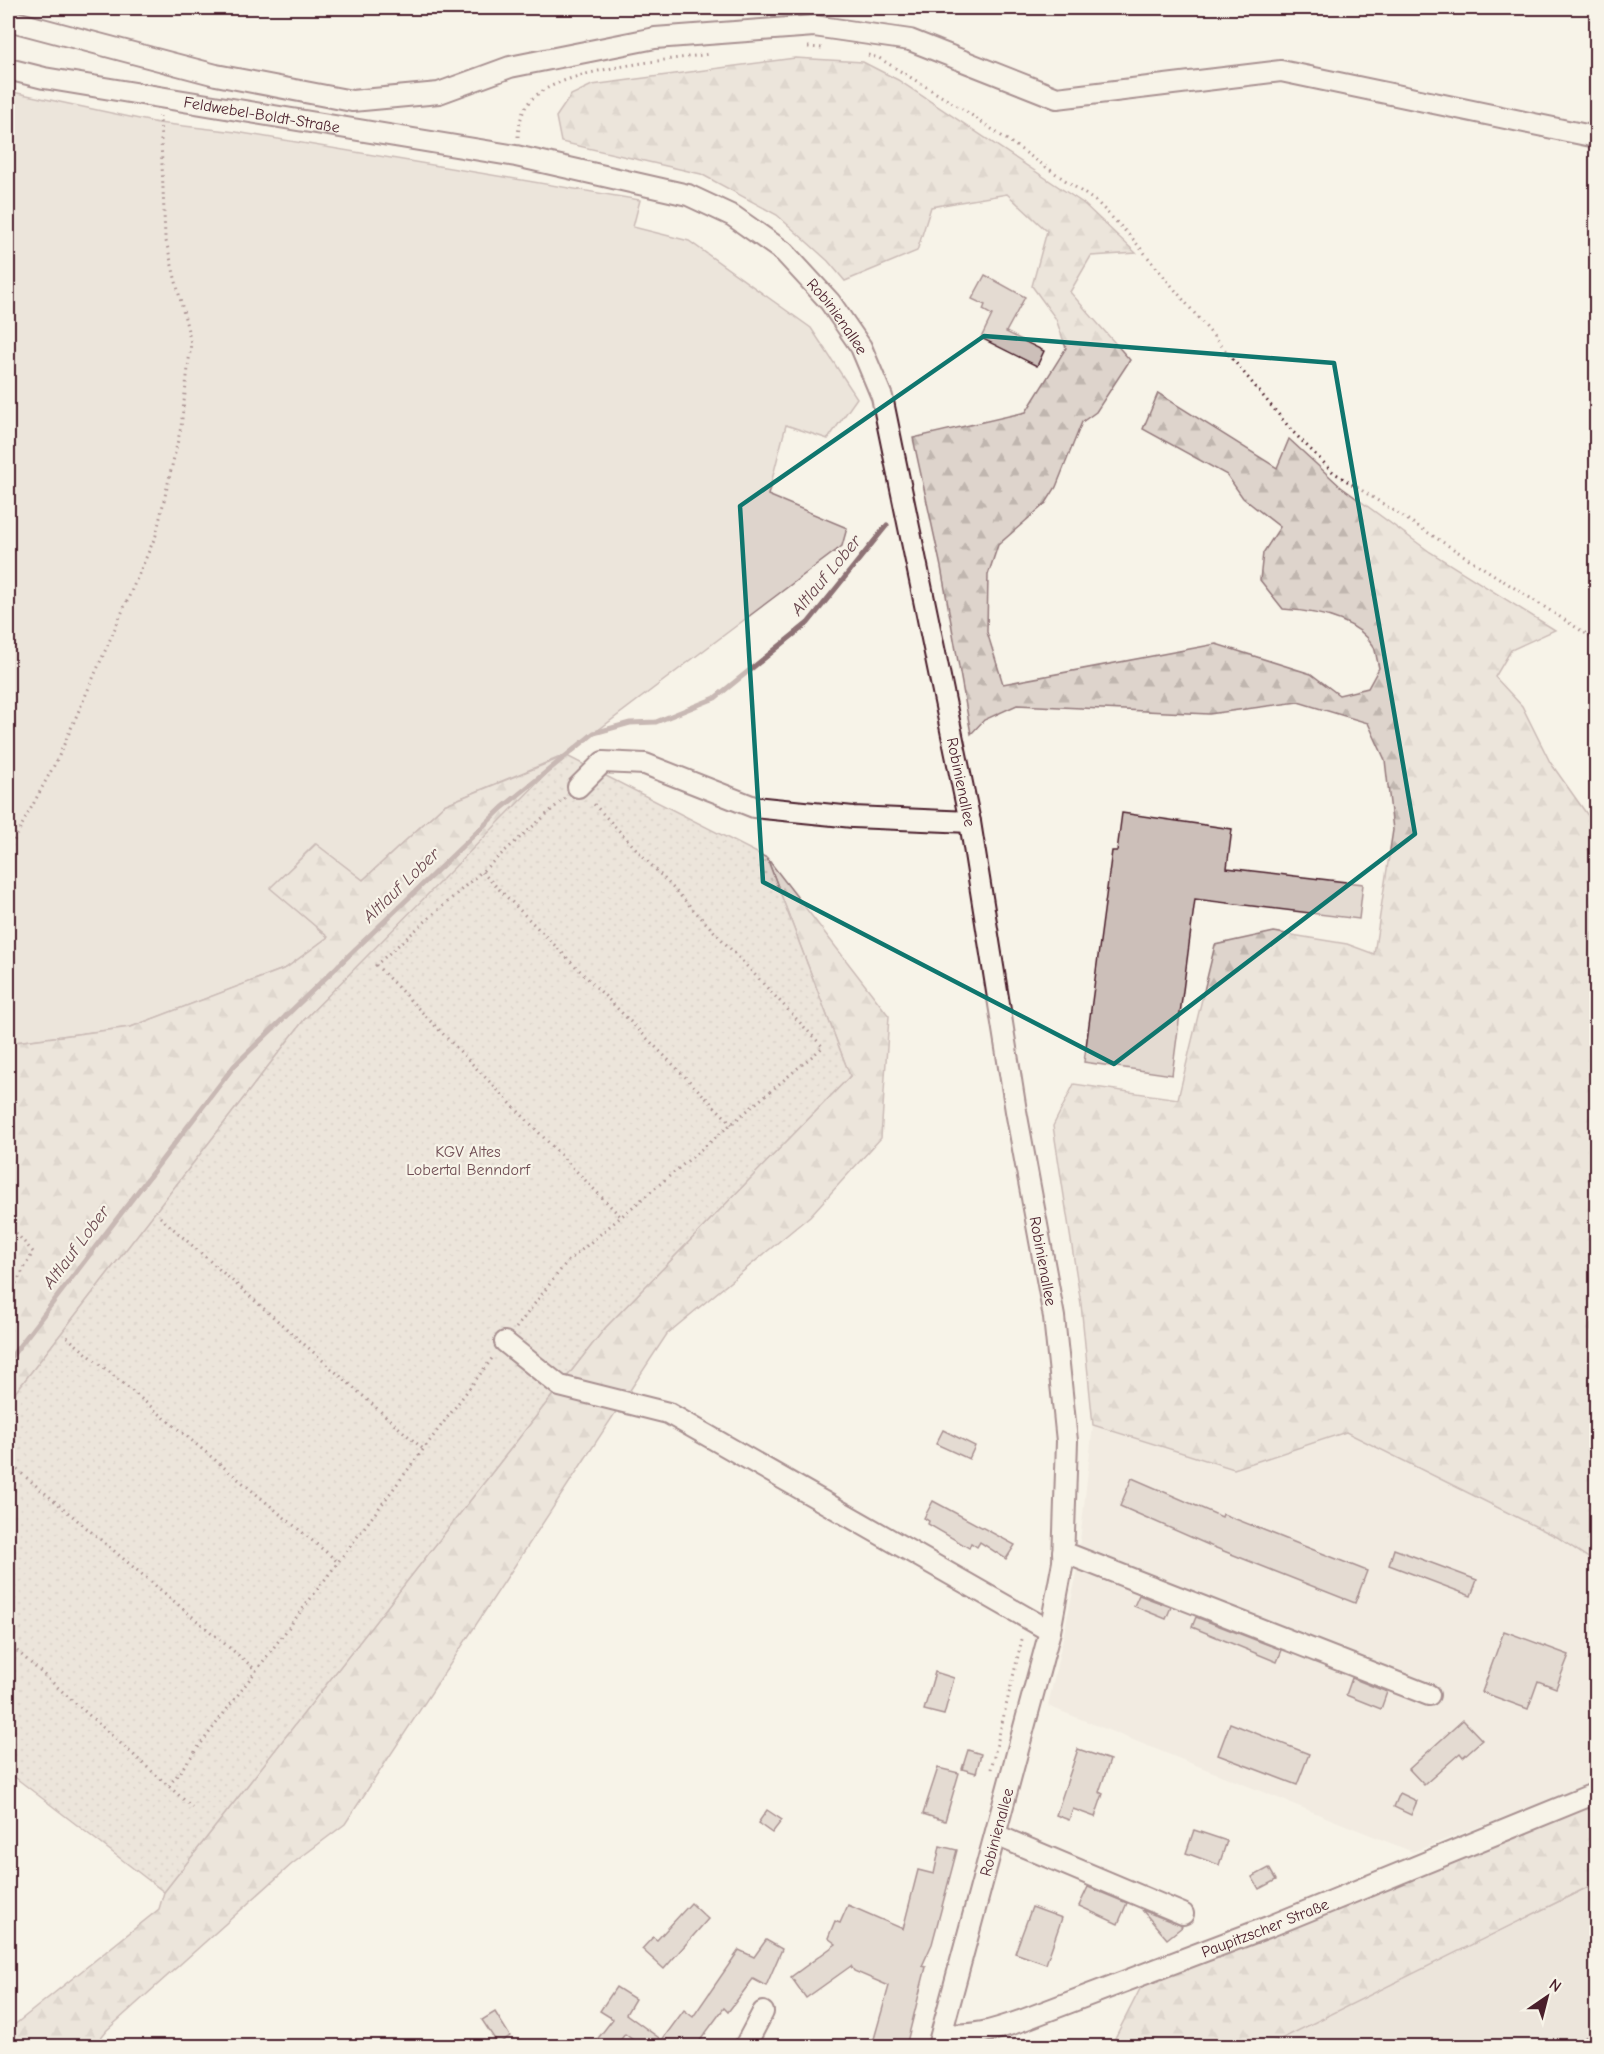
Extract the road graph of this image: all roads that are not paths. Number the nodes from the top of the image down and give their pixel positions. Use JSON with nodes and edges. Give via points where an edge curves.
{"nodes":[{"id":1,"x":8,"y":20,"type":"edge"},
{"id":2,"x":8,"y":69,"type":"edge"},
{"id":3,"x":1596,"y":137,"type":"edge"},
{"id":4,"x":516,"y":156,"type":"joint"},
{"id":5,"x":578,"y":787,"type":"road end"},
{"id":6,"x":970,"y":822,"type":"junction"},
{"id":7,"x":504,"y":1342,"type":"road end"},
{"id":8,"x":1063,"y":1552,"type":"junction"},
{"id":9,"x":1050,"y":1631,"type":"junction"},
{"id":10,"x":1429,"y":1695,"type":"dead end"},
{"id":11,"x":1596,"y":1793,"type":"edge"},
{"id":12,"x":996,"y":1835,"type":"junction"},
{"id":13,"x":1183,"y":1914,"type":"dead end"},
{"id":14,"x":763,"y":2012,"type":"dead end"},
{"id":15,"x":940,"y":2040,"type":"edge"},
{"id":16,"x":745,"y":2046,"type":"edge"}],
"edges":[{"from":1,"to":3,"type":"street","via":[[216,75],[352,101],[439,93],[510,67],[655,38],[814,26],[910,40],[1057,98],[1281,71]]},
{"from":2,"to":4,"type":"street","name":"Feldwebel-Boldt-Straße"},
{"from":4,"to":6,"type":"street","name":"Robinienallee","via":[[688,195],[734,216],[784,252],[830,302],[861,347],[882,397]]},
{"from":5,"to":6,"type":"street","via":[[603,762],[645,764],[754,807],[853,817]]},
{"from":6,"to":8,"type":"street","name":"Robinienallee","via":[[1054,1317],[1067,1441]]},
{"from":7,"to":9,"type":"street","via":[[560,1386],[668,1413]]},
{"from":8,"to":9,"type":"street","name":"Robinienallee"},
{"from":8,"to":10,"type":"street"},
{"from":9,"to":12,"type":"street","name":"Robinienallee"},
{"from":11,"to":15,"type":"street","name":"Paupitzscher Straße","via":[[1268,1927],[1023,2020],[986,2033]]},
{"from":12,"to":13,"type":"street"},
{"from":12,"to":15,"type":"street","name":"Robinienallee"},
{"from":14,"to":16,"type":"street"}]}
